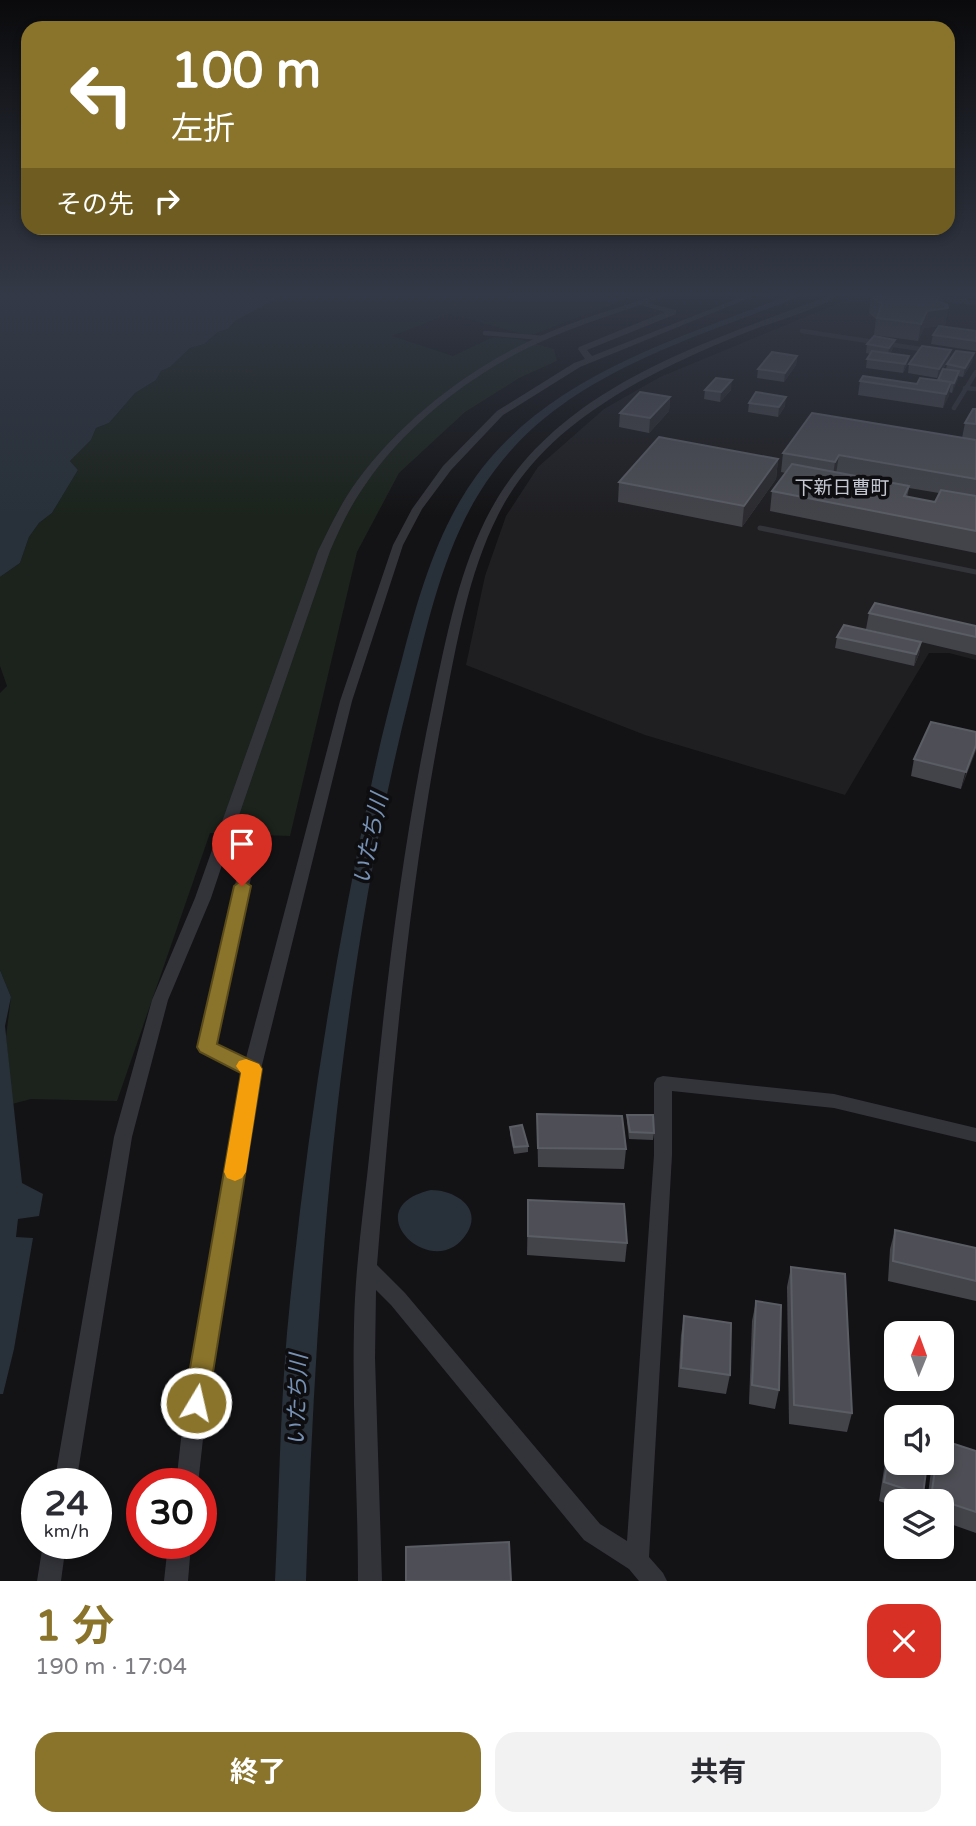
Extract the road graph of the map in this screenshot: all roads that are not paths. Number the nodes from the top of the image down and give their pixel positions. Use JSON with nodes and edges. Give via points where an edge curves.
{"nodes":[{"id":1,"x":487,"y":370,"type":"edge"},
{"id":2,"x":570,"y":370,"type":"edge"},
{"id":3,"x":656,"y":370,"type":"edge"},
{"id":4,"x":976,"y":372,"type":"edge"},
{"id":5,"x":965,"y":388,"type":"junction"},
{"id":6,"x":976,"y":389,"type":"edge"},
{"id":7,"x":954,"y":408,"type":"dead end"},
{"id":8,"x":760,"y":528,"type":"dead end"},
{"id":9,"x":976,"y":572,"type":"edge"},
{"id":10,"x":217,"y":857,"type":"junction"},
{"id":11,"x":252,"y":1069,"type":"junction"},
{"id":12,"x":976,"y":1135,"type":"edge"},
{"id":13,"x":369,"y":1270,"type":"junction"},
{"id":14,"x":68,"y":1468,"type":"edge"},
{"id":15,"x":189,"y":1468,"type":"edge"},
{"id":16,"x":53,"y":1559,"type":"edge"},
{"id":17,"x":178,"y":1559,"type":"edge"},
{"id":18,"x":637,"y":1561,"type":"junction"},
{"id":19,"x":49,"y":1581,"type":"edge"},
{"id":20,"x":176,"y":1581,"type":"edge"},
{"id":21,"x":370,"y":1581,"type":"edge"},
{"id":22,"x":655,"y":1581,"type":"edge"}],
"edges":[{"from":1,"to":10,"type":"street","via":[[412,425],[345,506],[324,551]]},
{"from":2,"to":11,"type":"street","via":[[481,430],[417,509],[398,545],[346,701]]},
{"from":3,"to":13,"type":"street","via":[[615,389],[561,428],[521,471],[501,501],[473,564],[424,769],[389,1027]]},
{"from":4,"to":5,"type":"lane"},
{"from":5,"to":6,"type":"lane"},
{"from":5,"to":7,"type":"lane"},
{"from":8,"to":9,"type":"lane"},
{"from":10,"to":11,"type":"street","via":[[248,859],[206,1047]]},
{"from":10,"to":14,"type":"street","via":[[160,1000],[123,1138]]},
{"from":11,"to":15,"type":"street"},
{"from":12,"to":18,"type":"street","via":[[834,1101],[663,1083],[663,1155]]},
{"from":13,"to":18,"type":"street","via":[[592,1532]]},
{"from":13,"to":21,"type":"street","via":[[364,1324]]},
{"from":16,"to":19,"type":"street"},
{"from":17,"to":20,"type":"street"},
{"from":18,"to":22,"type":"street"}]}
